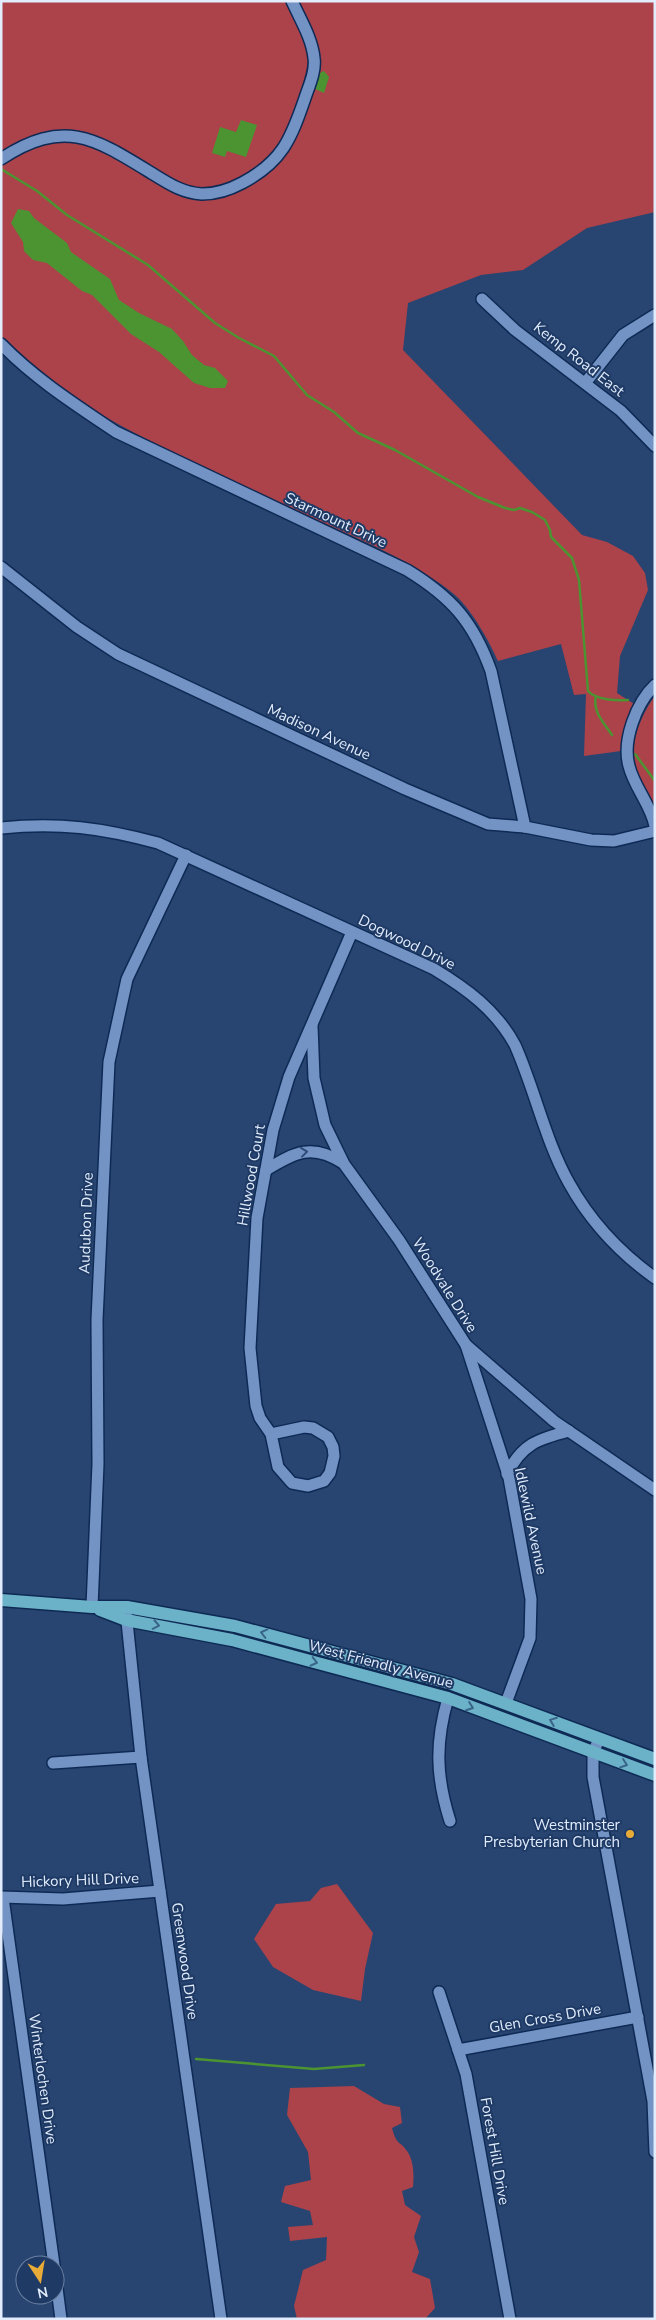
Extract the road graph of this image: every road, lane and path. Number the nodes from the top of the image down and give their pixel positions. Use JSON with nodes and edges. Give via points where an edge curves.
{"nodes":[{"id":1,"x":292,"y":1,"type":"edge"},
{"id":2,"x":1,"y":160,"type":"edge"},
{"id":3,"x":482,"y":298,"type":"dead end"},
{"id":4,"x":655,"y":315,"type":"edge"},
{"id":5,"x":1,"y":344,"type":"edge"},
{"id":6,"x":586,"y":382,"type":"junction"},
{"id":7,"x":655,"y":446,"type":"edge"},
{"id":8,"x":1,"y":567,"type":"edge"},
{"id":9,"x":655,"y":685,"type":"edge"},
{"id":10,"x":655,"y":826,"type":"edge"},
{"id":11,"x":525,"y":827,"type":"junction"},
{"id":12,"x":1,"y":828,"type":"edge"},
{"id":13,"x":655,"y":831,"type":"edge"},
{"id":14,"x":186,"y":855,"type":"junction"},
{"id":15,"x":352,"y":932,"type":"junction"},
{"id":16,"x":312,"y":1025,"type":"junction"},
{"id":17,"x":344,"y":1164,"type":"junction"},
{"id":18,"x":266,"y":1170,"type":"junction"},
{"id":19,"x":655,"y":1278,"type":"edge"},
{"id":20,"x":466,"y":1345,"type":"junction"},
{"id":21,"x":569,"y":1431,"type":"junction"},
{"id":22,"x":271,"y":1434,"type":"junction"},
{"id":23,"x":507,"y":1474,"type":"junction"},
{"id":24,"x":655,"y":1490,"type":"edge"},
{"id":25,"x":1,"y":1600,"type":"edge"},
{"id":26,"x":92,"y":1607,"type":"junction"},
{"id":27,"x":126,"y":1613,"type":"junction"},
{"id":28,"x":448,"y":1698,"type":"junction"},
{"id":29,"x":506,"y":1703,"type":"junction"},
{"id":30,"x":599,"y":1739,"type":"junction"},
{"id":31,"x":593,"y":1753,"type":"junction"},
{"id":32,"x":141,"y":1756,"type":"junction"},
{"id":33,"x":655,"y":1759,"type":"edge"},
{"id":34,"x":53,"y":1763,"type":"dead end"},
{"id":35,"x":655,"y":1775,"type":"edge"},
{"id":36,"x":450,"y":1821,"type":"dead end"},
{"id":37,"x":160,"y":1891,"type":"junction"},
{"id":38,"x":2,"y":1898,"type":"edge"},
{"id":39,"x":439,"y":1992,"type":"dead end"},
{"id":40,"x":638,"y":2017,"type":"junction"},
{"id":41,"x":458,"y":2050,"type":"junction"},
{"id":42,"x":655,"y":2120,"type":"edge"},
{"id":43,"x":655,"y":2152,"type":"edge"},
{"id":44,"x":53,"y":2255,"type":"edge"},
{"id":45,"x":60,"y":2305,"type":"edge"},
{"id":46,"x":62,"y":2319,"type":"edge"},
{"id":47,"x":221,"y":2319,"type":"edge"},
{"id":48,"x":510,"y":2319,"type":"edge"}],
"edges":[{"from":1,"to":2,"type":"street","via":[[311,44],[314,67],[287,145],[275,161],[256,176],[217,193],[186,192],[114,150],[75,136],[34,141]]},
{"from":3,"to":6,"type":"street","name":"Kemp Road East","via":[[515,330]]},
{"from":4,"to":6,"type":"street","via":[[623,335]]},
{"from":5,"to":11,"type":"street","name":"Starmount Drive","via":[[45,382],[116,432],[407,570],[435,587],[456,608],[483,648],[491,670]]},
{"from":6,"to":7,"type":"street","name":"Kemp Road East","via":[[621,411]]},
{"from":8,"to":11,"type":"street","name":"Madison Avenue","via":[[77,627],[118,654],[463,814],[488,824]]},
{"from":9,"to":10,"type":"street","via":[[634,719],[627,755],[628,766]]},
{"from":11,"to":13,"type":"street","name":"Madison Avenue","via":[[591,840],[614,841]]},
{"from":12,"to":14,"type":"street","name":"Dogwood Drive","via":[[51,825],[113,831],[158,843]]},
{"from":14,"to":15,"type":"street","name":"Dogwood Drive"},
{"from":14,"to":26,"type":"street","name":"Audubon Drive","via":[[128,979],[109,1062],[97,1320],[98,1471]]},
{"from":15,"to":16,"type":"street","name":"Hillwood Court"},
{"from":15,"to":19,"type":"street","name":"Dogwood Drive","via":[[434,969],[486,1005],[515,1045],[569,1183],[609,1239],[634,1264]]},
{"from":16,"to":17,"type":"street","name":"Woodvale Drive","via":[[314,1078],[325,1125]]},
{"from":16,"to":18,"type":"street","name":"Hillwood Court","via":[[289,1077],[273,1130]]},
{"from":18,"to":17,"type":"street","one_way":true,"via":[[288,1156],[305,1151],[328,1153]]},
{"from":17,"to":20,"type":"street","name":"Woodvale Drive","via":[[399,1240]]},
{"from":18,"to":22,"type":"street","name":"Hillwood Court","via":[[257,1218],[250,1348],[256,1406]]},
{"from":20,"to":21,"type":"street","name":"Woodvale Drive"},
{"from":20,"to":23,"type":"street","name":"Idlewild Avenue"},
{"from":21,"to":23,"type":"street","via":[[531,1444],[515,1459]]},
{"from":21,"to":24,"type":"street","name":"Woodvale Drive"},
{"from":22,"to":22,"type":"street","name":"Hillwood Court","via":[[278,1467],[292,1483],[308,1486],[324,1481],[330,1473],[334,1456],[328,1437],[313,1428],[304,1427]]},
{"from":23,"to":29,"type":"street","name":"Idlewild Avenue","via":[[531,1599],[530,1638]]},
{"from":25,"to":26,"type":"main road","name":"West Friendly Avenue"},
{"from":26,"to":27,"type":"main road","name":"West Friendly Avenue"},
{"from":27,"to":28,"type":"main road","name":"West Friendly Avenue","one_way":true},
{"from":29,"to":27,"type":"main road","name":"West Friendly Avenue","one_way":true,"via":[[391,1666],[235,1626]]},
{"from":27,"to":32,"type":"street","name":"Greenwood Drive"},
{"from":28,"to":31,"type":"main road","name":"West Friendly Avenue","one_way":true},
{"from":28,"to":36,"type":"street","via":[[438,1738],[437,1761]]},
{"from":30,"to":29,"type":"main road","name":"West Friendly Avenue","one_way":true},
{"from":30,"to":31,"type":"street"},
{"from":30,"to":33,"type":"main road","name":"West Friendly Avenue"},
{"from":31,"to":35,"type":"main road","name":"West Friendly Avenue","one_way":true},
{"from":31,"to":40,"type":"street","via":[[593,1777]]},
{"from":32,"to":34,"type":"street"},
{"from":32,"to":37,"type":"street","name":"Greenwood Drive"},
{"from":37,"to":38,"type":"street","name":"Hickory Hill Drive","via":[[63,1899]]},
{"from":37,"to":47,"type":"street","name":"Greenwood Drive"},
{"from":38,"to":44,"type":"street","name":"Winterlochen Drive"},
{"from":39,"to":41,"type":"street","name":"Forest Hill Drive"},
{"from":40,"to":41,"type":"street","name":"Glen Cross Drive"},
{"from":40,"to":42,"type":"street"},
{"from":41,"to":48,"type":"street","name":"Forest Hill Drive","via":[[469,2090]]},
{"from":42,"to":43,"type":"street"},
{"from":45,"to":46,"type":"street"}]}
